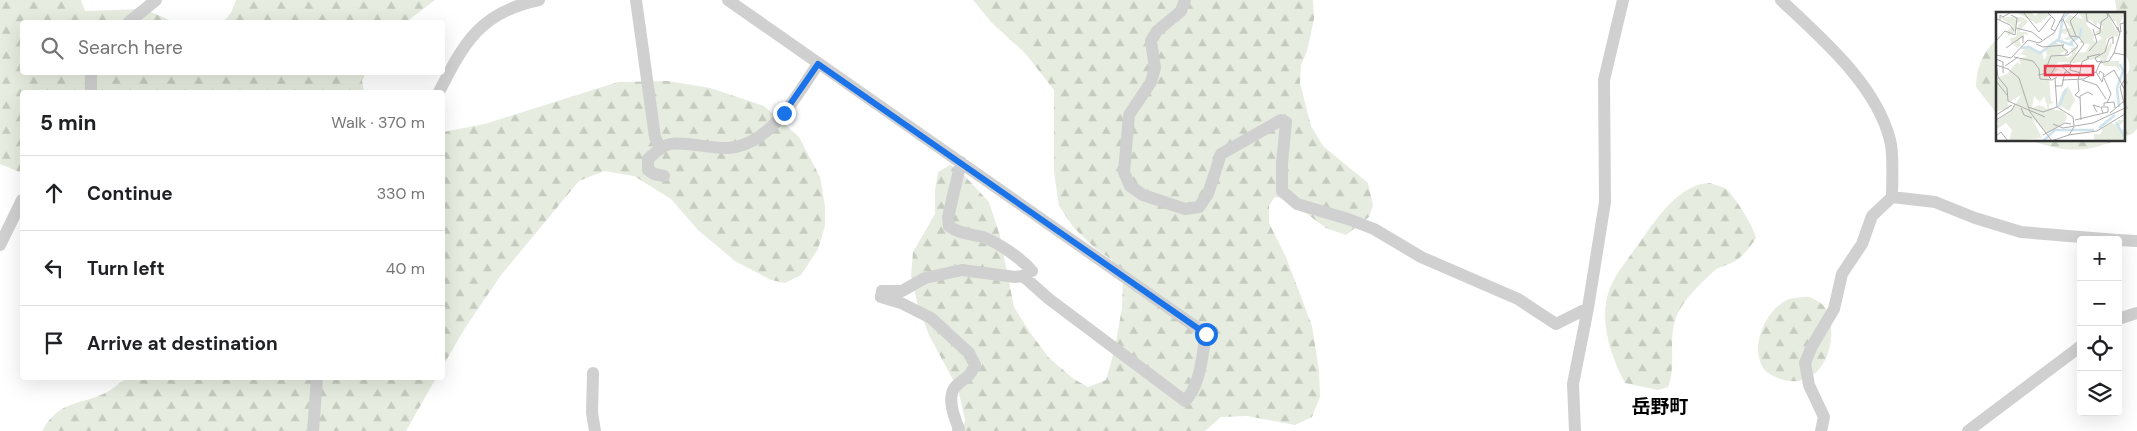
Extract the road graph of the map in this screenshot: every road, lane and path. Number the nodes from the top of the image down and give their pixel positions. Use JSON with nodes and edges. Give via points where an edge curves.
{"nodes":[{"id":1,"x":156,"y":0,"type":"edge"},
{"id":2,"x":539,"y":0,"type":"edge"},
{"id":3,"x":636,"y":0,"type":"edge"},
{"id":4,"x":728,"y":0,"type":"edge"},
{"id":5,"x":1185,"y":0,"type":"edge"},
{"id":6,"x":1623,"y":0,"type":"edge"},
{"id":7,"x":1781,"y":0,"type":"edge"},
{"id":8,"x":131,"y":20,"type":"edge"},
{"id":9,"x":818,"y":64,"type":"junction"},
{"id":10,"x":91,"y":75,"type":"edge"},
{"id":11,"x":91,"y":90,"type":"edge"},
{"id":12,"x":440,"y":90,"type":"edge"},
{"id":13,"x":660,"y":149,"type":"junction"},
{"id":14,"x":961,"y":162,"type":"junction"},
{"id":15,"x":664,"y":176,"type":"dead end"},
{"id":16,"x":1892,"y":197,"type":"junction"},
{"id":17,"x":20,"y":204,"type":"edge"},
{"id":18,"x":2077,"y":237,"type":"edge"},
{"id":19,"x":2122,"y":240,"type":"edge"},
{"id":20,"x":2137,"y":241,"type":"edge"},
{"id":21,"x":0,"y":245,"type":"edge"},
{"id":22,"x":1023,"y":276,"type":"junction"},
{"id":23,"x":1588,"y":308,"type":"junction"},
{"id":24,"x":2137,"y":313,"type":"edge"},
{"id":25,"x":2122,"y":318,"type":"edge"},
{"id":26,"x":2077,"y":349,"type":"edge"},
{"id":27,"x":593,"y":373,"type":"dead end"},
{"id":28,"x":317,"y":380,"type":"edge"},
{"id":29,"x":313,"y":431,"type":"edge"},
{"id":30,"x":595,"y":431,"type":"edge"},
{"id":31,"x":958,"y":431,"type":"edge"},
{"id":32,"x":1574,"y":431,"type":"edge"},
{"id":33,"x":1821,"y":431,"type":"edge"},
{"id":34,"x":1968,"y":431,"type":"edge"}],
"edges":[{"from":1,"to":8,"type":"street"},
{"from":2,"to":12,"type":"street","via":[[498,13],[474,33],[459,52]]},
{"from":3,"to":13,"type":"street","via":[[655,137]]},
{"from":4,"to":9,"type":"street"},
{"from":5,"to":23,"type":"street","via":[[1181,11],[1157,32],[1151,42],[1155,68],[1151,82],[1129,115],[1124,172],[1130,186],[1143,196],[1185,209],[1198,207],[1208,194],[1221,154],[1281,120],[1286,122],[1282,191],[1297,204],[1374,229],[1421,257],[1518,299],[1556,324]]},
{"from":6,"to":23,"type":"street","via":[[1604,80],[1605,202]]},
{"from":7,"to":16,"type":"street","via":[[1828,44],[1870,96],[1891,142]]},
{"from":9,"to":13,"type":"street","via":[[784,113],[764,133],[751,140],[728,148],[669,144]]},
{"from":9,"to":14,"type":"street"},
{"from":10,"to":11,"type":"street"},
{"from":13,"to":15,"type":"street","via":[[648,160],[647,166],[654,174]]},
{"from":14,"to":22,"type":"street","via":[[948,217],[949,226],[985,238],[1024,261],[1032,271]]},
{"from":14,"to":22,"type":"street","via":[[1206,334],[1192,394],[1185,401]]},
{"from":16,"to":18,"type":"street","via":[[1935,202],[2021,232]]},
{"from":16,"to":33,"type":"street","via":[[1872,216],[1862,244],[1842,274],[1834,309],[1805,363],[1809,385],[1824,417]]},
{"from":17,"to":21,"type":"street"},
{"from":19,"to":20,"type":"street"},
{"from":22,"to":31,"type":"street","via":[[962,270],[925,278],[902,291],[882,291],[881,297],[931,318],[969,352],[974,365],[970,376],[955,387],[951,396]]},
{"from":23,"to":32,"type":"street","via":[[1574,384]]},
{"from":24,"to":25,"type":"street"},
{"from":26,"to":34,"type":"street"},
{"from":27,"to":30,"type":"street"},
{"from":28,"to":29,"type":"street"}]}
